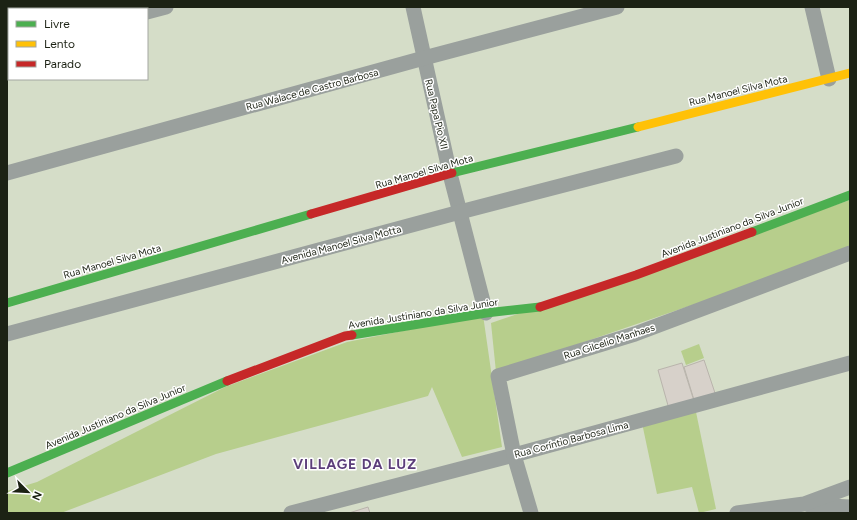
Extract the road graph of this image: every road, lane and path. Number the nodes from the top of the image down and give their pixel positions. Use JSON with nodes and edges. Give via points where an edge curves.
{"nodes":[{"id":1,"x":166,"y":7,"type":"edge"},
{"id":2,"x":413,"y":7,"type":"edge"},
{"id":3,"x":617,"y":7,"type":"edge"},
{"id":4,"x":812,"y":7,"type":"edge"},
{"id":5,"x":148,"y":12,"type":"edge"},
{"id":6,"x":424,"y":58,"type":"junction"},
{"id":7,"x":850,"y":73,"type":"edge"},
{"id":8,"x":829,"y":79,"type":"junction"},
{"id":9,"x":676,"y":156,"type":"dead end"},
{"id":10,"x":7,"y":172,"type":"edge"},
{"id":11,"x":450,"y":174,"type":"junction"},
{"id":12,"x":850,"y":195,"type":"edge"},
{"id":13,"x":460,"y":212,"type":"junction"},
{"id":14,"x":850,"y":253,"type":"edge"},
{"id":15,"x":7,"y":303,"type":"edge"},
{"id":16,"x":486,"y":313,"type":"junction"},
{"id":17,"x":7,"y":334,"type":"edge"},
{"id":18,"x":850,"y":363,"type":"edge"},
{"id":19,"x":514,"y":455,"type":"junction"},
{"id":20,"x":7,"y":472,"type":"edge"},
{"id":21,"x":850,"y":487,"type":"edge"},
{"id":22,"x":804,"y":504,"type":"junction"},
{"id":23,"x":850,"y":507,"type":"edge"},
{"id":24,"x":291,"y":513,"type":"edge"},
{"id":25,"x":531,"y":513,"type":"edge"},
{"id":26,"x":737,"y":513,"type":"edge"}],
"edges":[{"from":1,"to":5,"type":"street"},
{"from":2,"to":6,"type":"street","name":"Rua Papa Pio XII"},
{"from":3,"to":6,"type":"street","name":"Rua Walace de Castro Barbosa"},
{"from":4,"to":8,"type":"street"},
{"from":6,"to":10,"type":"street","name":"Rua Walace de Castro Barbosa"},
{"from":6,"to":11,"type":"street","name":"Rua Papa Pio XII"},
{"from":7,"to":8,"type":"street","name":"Rua Manoel Silva Mota"},
{"from":8,"to":11,"type":"street","name":"Rua Manoel Silva Mota"},
{"from":9,"to":13,"type":"street","name":"Avenida Manoel Silva Motta"},
{"from":11,"to":13,"type":"street","name":"Rua Papa Pio XII"},
{"from":11,"to":15,"type":"street","name":"Rua Manoel Silva Mota"},
{"from":12,"to":16,"type":"street","name":"Avenida Justiniano da Silva Junior","via":[[636,275],[540,307]]},
{"from":13,"to":16,"type":"street","name":"Rua Papa Pio XII"},
{"from":13,"to":17,"type":"street","name":"Avenida Manoel Silva Motta"},
{"from":14,"to":19,"type":"street","name":"Rua Gilcelio Manhaes","via":[[635,334],[498,376]]},
{"from":16,"to":20,"type":"street","name":"Avenida Justiniano da Silva Junior","via":[[345,336],[235,377]]},
{"from":18,"to":19,"type":"street","name":"Rua Coríntio Barbosa Lima"},
{"from":19,"to":24,"type":"street","name":"Rua Coríntio Barbosa Lima"},
{"from":19,"to":25,"type":"street","name":"Rua Gilcelio Manhaes"},
{"from":21,"to":22,"type":"street"},
{"from":22,"to":23,"type":"street"},
{"from":22,"to":26,"type":"street"}]}
